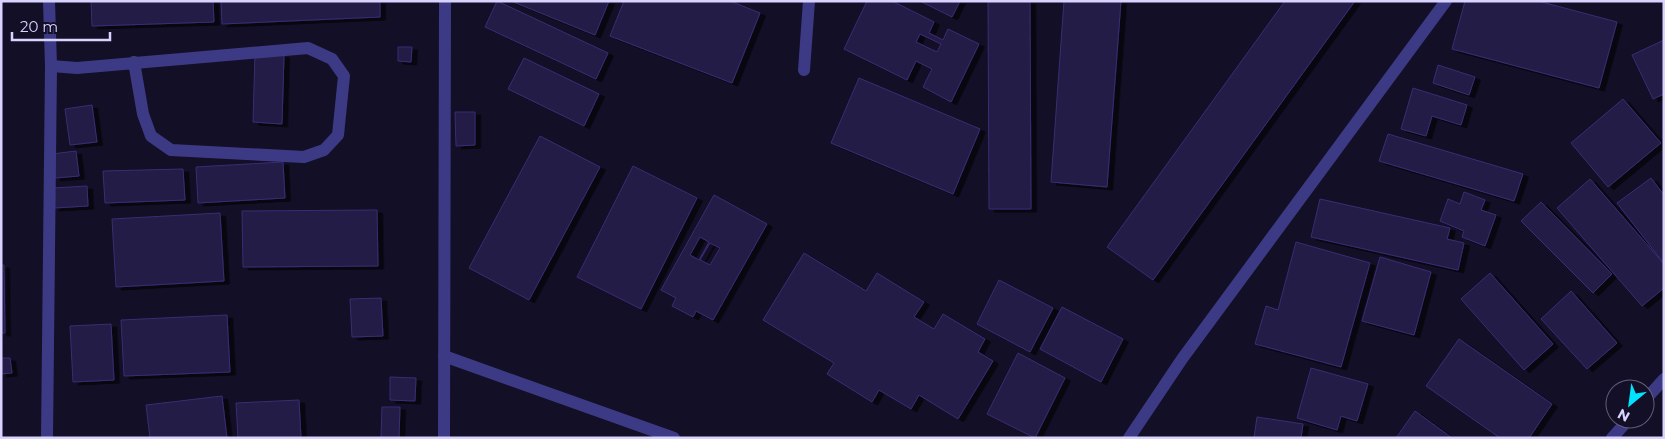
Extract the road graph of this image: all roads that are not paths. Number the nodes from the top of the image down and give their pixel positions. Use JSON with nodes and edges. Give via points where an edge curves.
{"nodes":[{"id":1,"x":49,"y":1,"type":"edge"},
{"id":2,"x":445,"y":1,"type":"edge"},
{"id":3,"x":809,"y":1,"type":"edge"},
{"id":4,"x":1446,"y":1,"type":"edge"},
{"id":5,"x":134,"y":62,"type":"junction"},
{"id":6,"x":51,"y":66,"type":"junction"},
{"id":7,"x":804,"y":70,"type":"dead end"},
{"id":8,"x":444,"y":356,"type":"junction"},
{"id":9,"x":1664,"y":378,"type":"edge"},
{"id":10,"x":1655,"y":388,"type":"edge"},
{"id":11,"x":47,"y":438,"type":"edge"},
{"id":12,"x":444,"y":438,"type":"edge"},
{"id":13,"x":674,"y":438,"type":"edge"},
{"id":14,"x":1129,"y":438,"type":"edge"}],
"edges":[{"from":1,"to":6,"type":"street"},
{"from":2,"to":8,"type":"street"},
{"from":3,"to":7,"type":"street"},
{"from":4,"to":14,"type":"street","via":[[1182,359]]},
{"from":5,"to":5,"type":"street","via":[[308,48],[332,60],[344,76],[338,135],[324,150],[304,157],[171,150],[150,136]]},
{"from":5,"to":6,"type":"street","via":[[77,68]]},
{"from":6,"to":11,"type":"street"},
{"from":8,"to":12,"type":"street"},
{"from":8,"to":13,"type":"street"},
{"from":9,"to":10,"type":"street"}]}
